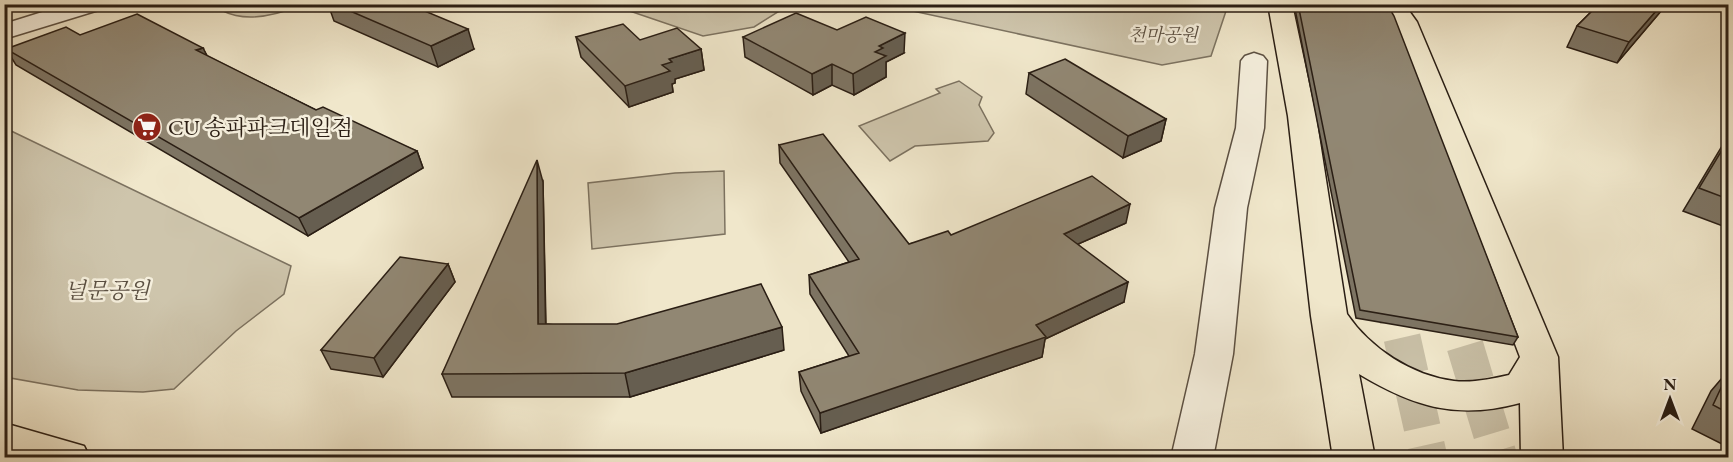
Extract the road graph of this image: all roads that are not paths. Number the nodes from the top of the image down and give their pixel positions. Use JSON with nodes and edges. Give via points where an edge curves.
{"nodes":[{"id":1,"x":94,"y":4,"type":"edge"},
{"id":2,"x":1280,"y":4,"type":"edge"},
{"id":3,"x":1392,"y":4,"type":"edge"},
{"id":4,"x":4,"y":32,"type":"edge"},
{"id":5,"x":1254,"y":61,"type":"dead end"},
{"id":6,"x":1329,"y":316,"type":"junction"},
{"id":7,"x":1539,"y":357,"type":"junction"},
{"id":8,"x":4,"y":440,"type":"edge"},
{"id":9,"x":1193,"y":457,"type":"edge"},
{"id":10,"x":69,"y":458,"type":"edge"},
{"id":11,"x":1354,"y":458,"type":"edge"},
{"id":12,"x":1542,"y":458,"type":"edge"}],
"edges":[{"from":1,"to":4,"type":"street"},
{"from":2,"to":6,"type":"main road","via":[[1302,116]]},
{"from":3,"to":7,"type":"main road","via":[[1405,22]]},
{"from":5,"to":9,"type":"street","via":[[1250,128],[1231,208],[1214,354]]},
{"from":6,"to":7,"type":"main road","via":[[1367,362],[1404,381],[1453,396],[1496,394],[1522,387]]},
{"from":6,"to":11,"type":"main road"},
{"from":7,"to":12,"type":"main road"},
{"from":8,"to":10,"type":"main road"}]}
